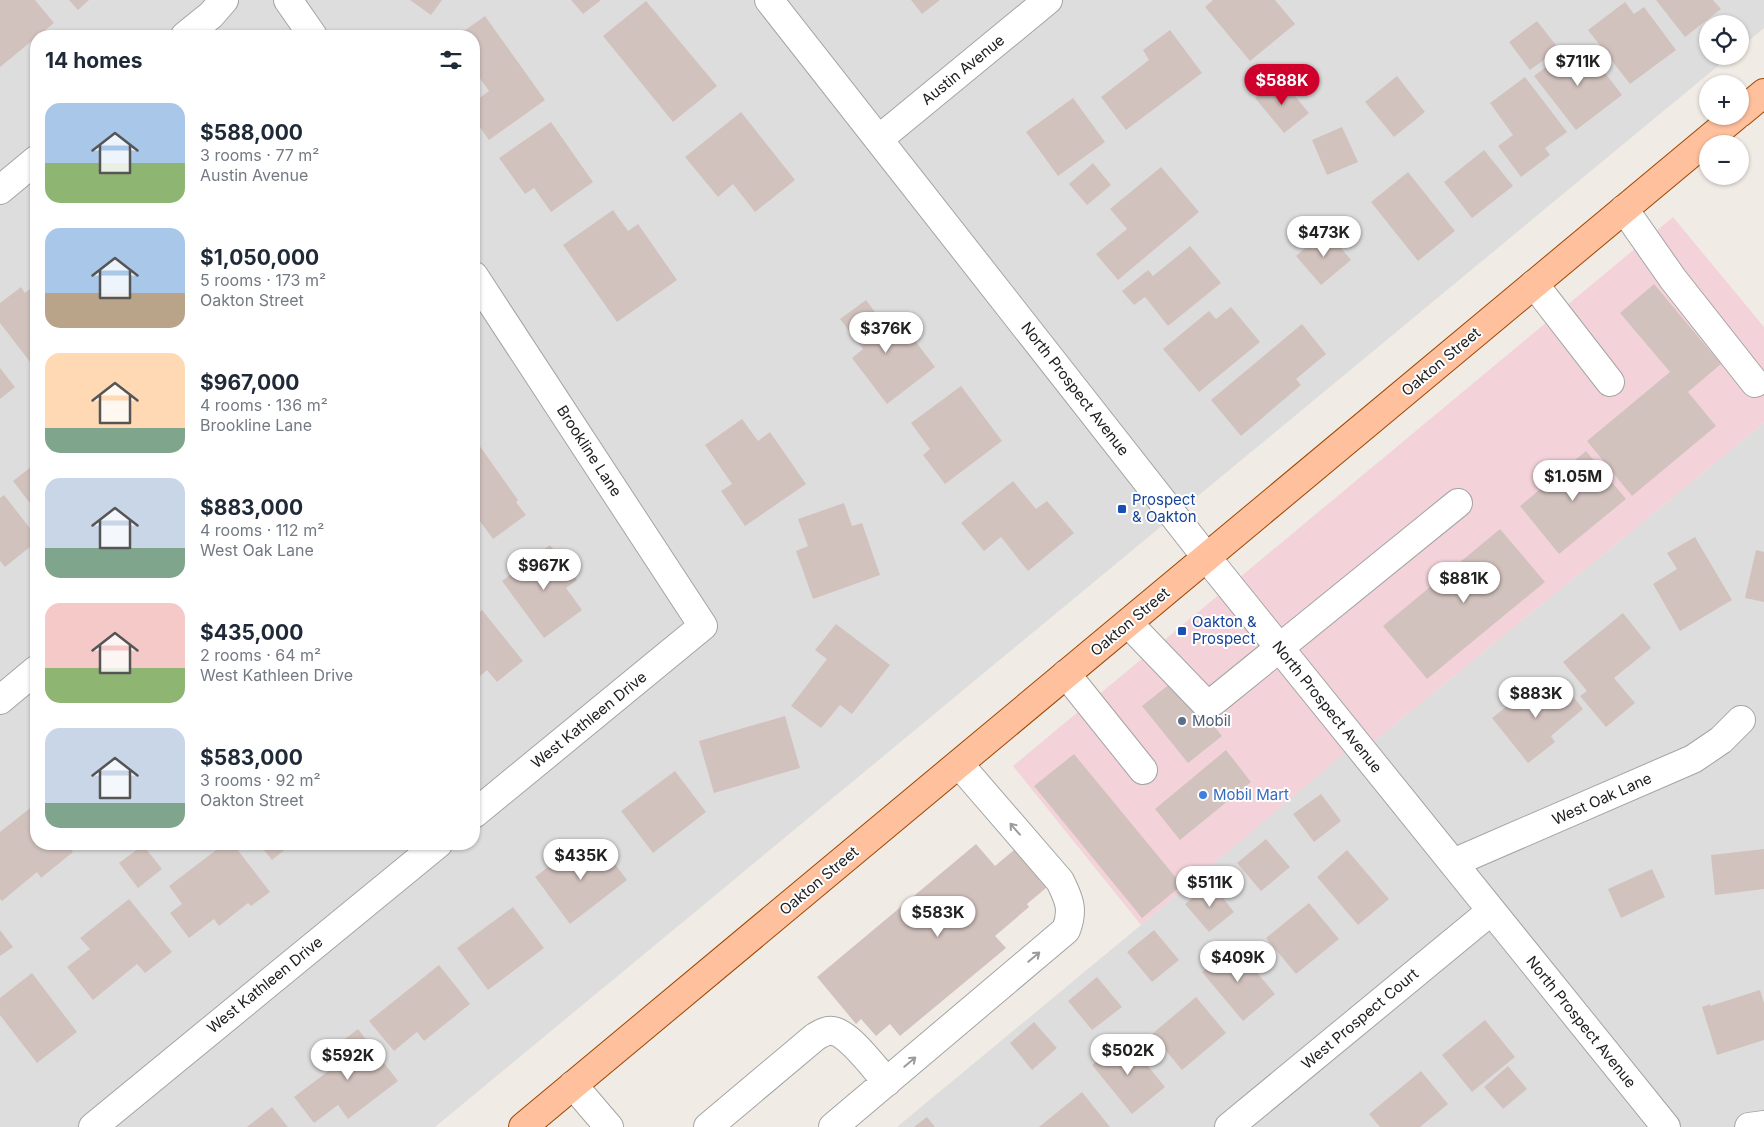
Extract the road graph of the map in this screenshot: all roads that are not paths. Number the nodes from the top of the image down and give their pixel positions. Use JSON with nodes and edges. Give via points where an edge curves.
{"nodes":[{"id":1,"x":224,"y":0,"type":"edge"},
{"id":2,"x":288,"y":0,"type":"edge"},
{"id":3,"x":769,"y":0,"type":"edge"},
{"id":4,"x":1048,"y":0,"type":"edge"},
{"id":5,"x":192,"y":30,"type":"edge"},
{"id":6,"x":309,"y":30,"type":"edge"},
{"id":7,"x":1764,"y":92,"type":"edge"},
{"id":8,"x":1749,"y":104,"type":"edge"},
{"id":9,"x":1725,"y":125,"type":"edge"},
{"id":10,"x":879,"y":139,"type":"junction"},
{"id":11,"x":30,"y":165,"type":"edge"},
{"id":12,"x":0,"y":190,"type":"edge"},
{"id":13,"x":1624,"y":210,"type":"junction"},
{"id":14,"x":1534,"y":284,"type":"junction"},
{"id":15,"x":480,"y":297,"type":"edge"},
{"id":16,"x":1610,"y":382,"type":"dead end"},
{"id":17,"x":1754,"y":383,"type":"dead end"},
{"id":18,"x":1458,"y":502,"type":"dead end"},
{"id":19,"x":1207,"y":558,"type":"junction"},
{"id":20,"x":1128,"y":623,"type":"junction"},
{"id":21,"x":703,"y":626,"type":"joint"},
{"id":22,"x":1280,"y":649,"type":"junction"},
{"id":23,"x":1066,"y":674,"type":"junction"},
{"id":24,"x":30,"y":675,"type":"edge"},
{"id":25,"x":0,"y":700,"type":"edge"},
{"id":26,"x":1741,"y":720,"type":"dead end"},
{"id":27,"x":959,"y":764,"type":"junction"},
{"id":28,"x":1143,"y":770,"type":"dead end"},
{"id":29,"x":480,"y":809,"type":"edge"},
{"id":30,"x":431,"y":850,"type":"edge"},
{"id":31,"x":1453,"y":863,"type":"junction"},
{"id":32,"x":1491,"y":911,"type":"junction"},
{"id":33,"x":887,"y":1082,"type":"junction"},
{"id":34,"x":574,"y":1085,"type":"junction"},
{"id":35,"x":1764,"y":1125,"type":"edge"},
{"id":36,"x":93,"y":1127,"type":"edge"},
{"id":37,"x":523,"y":1127,"type":"edge"},
{"id":38,"x":608,"y":1127,"type":"edge"},
{"id":39,"x":708,"y":1127,"type":"edge"},
{"id":40,"x":833,"y":1127,"type":"edge"},
{"id":41,"x":1229,"y":1127,"type":"edge"},
{"id":42,"x":1666,"y":1127,"type":"edge"},
{"id":43,"x":1749,"y":1127,"type":"edge"}],
"edges":[{"from":1,"to":5,"type":"street"},
{"from":2,"to":6,"type":"street"},
{"from":3,"to":10,"type":"street","name":"North Prospect Avenue"},
{"from":4,"to":10,"type":"street","name":"Austin Avenue"},
{"from":7,"to":8,"type":"main road"},
{"from":9,"to":13,"type":"main road","name":"Oakton Street"},
{"from":10,"to":19,"type":"street","name":"North Prospect Avenue"},
{"from":11,"to":12,"type":"street"},
{"from":13,"to":14,"type":"main road","name":"Oakton Street"},
{"from":13,"to":17,"type":"street"},
{"from":14,"to":16,"type":"street"},
{"from":14,"to":19,"type":"main road","name":"Oakton Street"},
{"from":15,"to":21,"type":"street","name":"Brookline Lane"},
{"from":18,"to":22,"type":"street"},
{"from":19,"to":20,"type":"main road","name":"Oakton Street"},
{"from":19,"to":22,"type":"street","name":"North Prospect Avenue"},
{"from":20,"to":22,"type":"street","via":[[1205,703],[1214,701]]},
{"from":20,"to":23,"type":"main road","name":"Oakton Street"},
{"from":21,"to":29,"type":"street","name":"West Kathleen Drive"},
{"from":22,"to":31,"type":"street","name":"North Prospect Avenue"},
{"from":23,"to":27,"type":"main road","name":"Oakton Street"},
{"from":23,"to":28,"type":"street"},
{"from":24,"to":25,"type":"street"},
{"from":26,"to":31,"type":"street","name":"West Oak Lane","via":[[1721,740],[1693,759]]},
{"from":33,"to":27,"type":"street","one_way":true,"via":[[1066,930],[1071,918],[1068,898],[1060,881]]},
{"from":27,"to":34,"type":"main road","name":"Oakton Street"},
{"from":30,"to":36,"type":"street","name":"West Kathleen Drive"},
{"from":31,"to":32,"type":"street","name":"North Prospect Avenue"},
{"from":32,"to":41,"type":"street","name":"West Prospect Court"},
{"from":32,"to":42,"type":"street","name":"North Prospect Avenue"},
{"from":33,"to":39,"type":"street","via":[[844,1036],[825,1031]]},
{"from":33,"to":40,"type":"street"},
{"from":34,"to":37,"type":"main road","name":"Oakton Street"},
{"from":34,"to":38,"type":"street"},
{"from":35,"to":43,"type":"street"}]}
